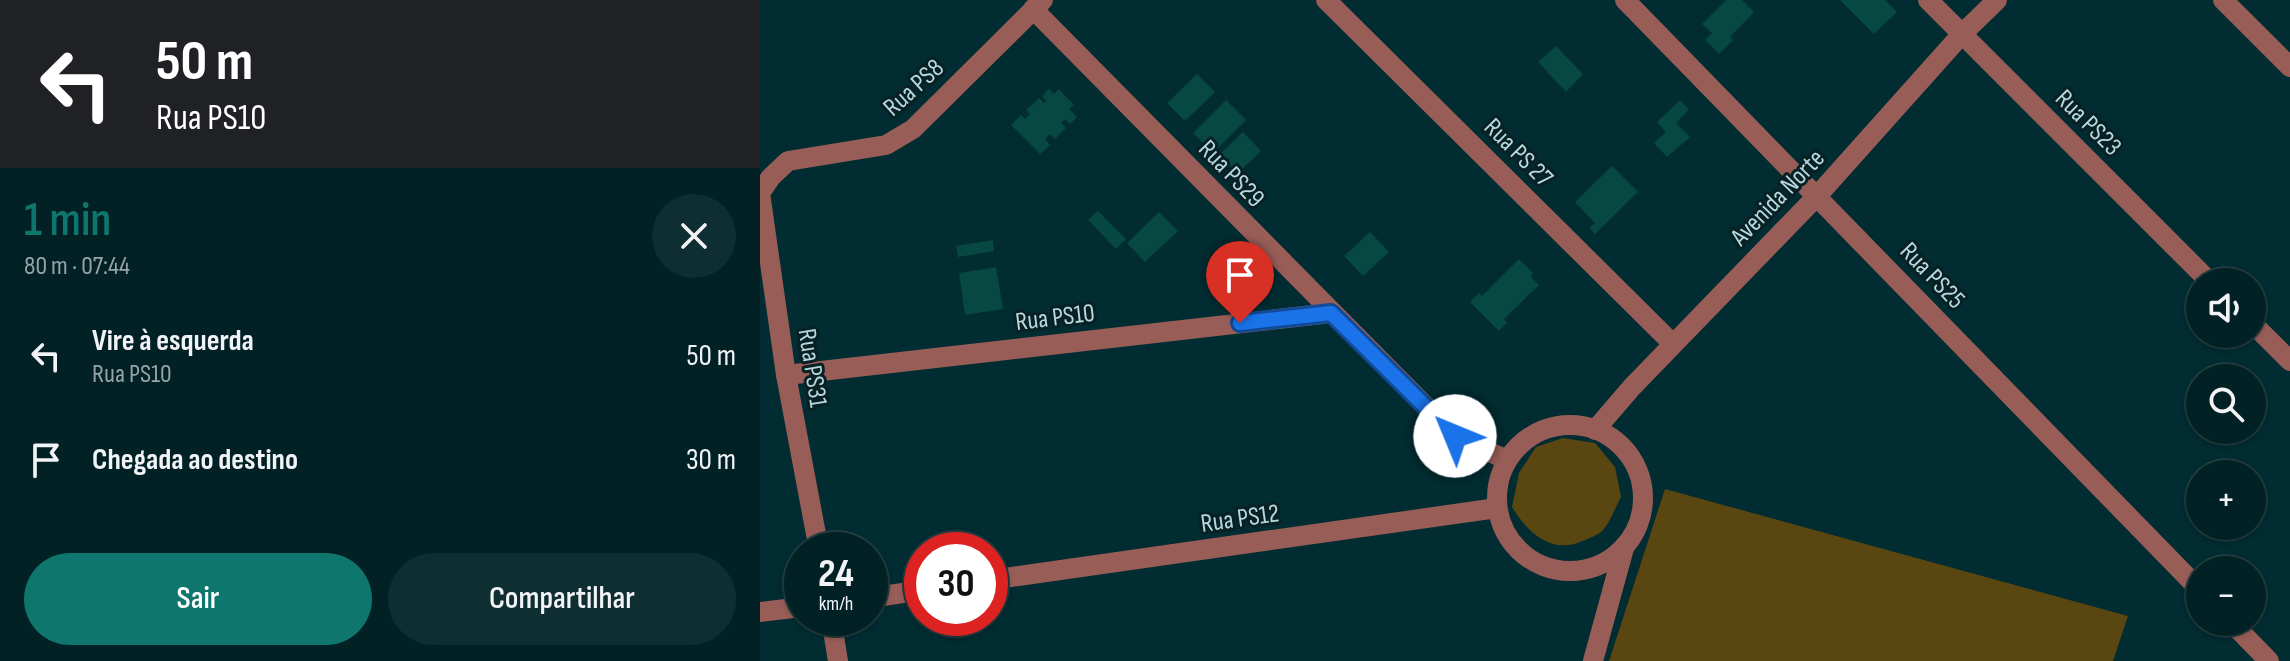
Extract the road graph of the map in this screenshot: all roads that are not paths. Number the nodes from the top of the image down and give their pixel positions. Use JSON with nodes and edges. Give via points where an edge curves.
{"nodes":[{"id":1,"x":1326,"y":0,"type":"edge"},
{"id":2,"x":1625,"y":0,"type":"edge"},
{"id":3,"x":1928,"y":0,"type":"edge"},
{"id":4,"x":1997,"y":0,"type":"edge"},
{"id":5,"x":2223,"y":0,"type":"edge"},
{"id":6,"x":1038,"y":4,"type":"edge"},
{"id":7,"x":1962,"y":34,"type":"junction"},
{"id":8,"x":2290,"y":67,"type":"edge"},
{"id":9,"x":760,"y":193,"type":"edge"},
{"id":10,"x":1818,"y":195,"type":"junction"},
{"id":11,"x":2196,"y":268,"type":"edge"},
{"id":12,"x":1331,"y":313,"type":"junction"},
{"id":13,"x":2266,"y":337,"type":"edge"},
{"id":14,"x":1673,"y":344,"type":"junction"},
{"id":15,"x":2290,"y":361,"type":"edge"},
{"id":16,"x":786,"y":375,"type":"junction"},
{"id":17,"x":1595,"y":430,"type":"junction"},
{"id":18,"x":1507,"y":460,"type":"junction"},
{"id":19,"x":1497,"y":508,"type":"junction"},
{"id":20,"x":816,"y":532,"type":"edge"},
{"id":21,"x":1624,"y":548,"type":"junction"},
{"id":22,"x":2186,"y":576,"type":"edge"},
{"id":23,"x":1008,"y":577,"type":"edge"},
{"id":24,"x":784,"y":609,"type":"edge"},
{"id":25,"x":760,"y":612,"type":"edge"},
{"id":26,"x":834,"y":636,"type":"edge"},
{"id":27,"x":2245,"y":636,"type":"edge"},
{"id":28,"x":838,"y":661,"type":"edge"},
{"id":29,"x":1593,"y":661,"type":"edge"},
{"id":30,"x":2269,"y":661,"type":"edge"}],
"edges":[{"from":1,"to":14,"type":"street","name":"Rua PS 27"},
{"from":2,"to":10,"type":"street","name":"Rua PS25"},
{"from":3,"to":7,"type":"street","name":"Rua PS23"},
{"from":4,"to":7,"type":"street","name":"Avenida Norte"},
{"from":5,"to":8,"type":"street"},
{"from":6,"to":9,"type":"street","name":"Rua PS8","via":[[913,129],[886,145],[788,161]]},
{"from":6,"to":12,"type":"street","name":"Rua PS29"},
{"from":7,"to":10,"type":"street","name":"Avenida Norte"},
{"from":7,"to":11,"type":"street","name":"Rua PS23"},
{"from":9,"to":16,"type":"street","name":"Rua PS31"},
{"from":10,"to":14,"type":"street","name":"Avenida Norte"},
{"from":10,"to":22,"type":"street","name":"Rua PS25"},
{"from":12,"to":16,"type":"street","name":"Rua PS10"},
{"from":12,"to":18,"type":"street","name":"Rua PS29","via":[[1455,436]]},
{"from":13,"to":15,"type":"street"},
{"from":14,"to":17,"type":"street","name":"Avenida Norte"},
{"from":16,"to":20,"type":"street","name":"Rua PS31"},
{"from":17,"to":18,"type":"street","via":[[1559,425],[1521,443]]},
{"from":17,"to":21,"type":"street","via":[[1622,447],[1636,466],[1643,489],[1635,534]]},
{"from":18,"to":19,"type":"street"},
{"from":19,"to":21,"type":"street","via":[[1513,544],[1531,561],[1553,570],[1578,572],[1601,565]]},
{"from":19,"to":23,"type":"street","name":"Rua PS12"},
{"from":21,"to":29,"type":"street"},
{"from":24,"to":25,"type":"street"},
{"from":26,"to":28,"type":"street"},
{"from":27,"to":30,"type":"street"}]}
